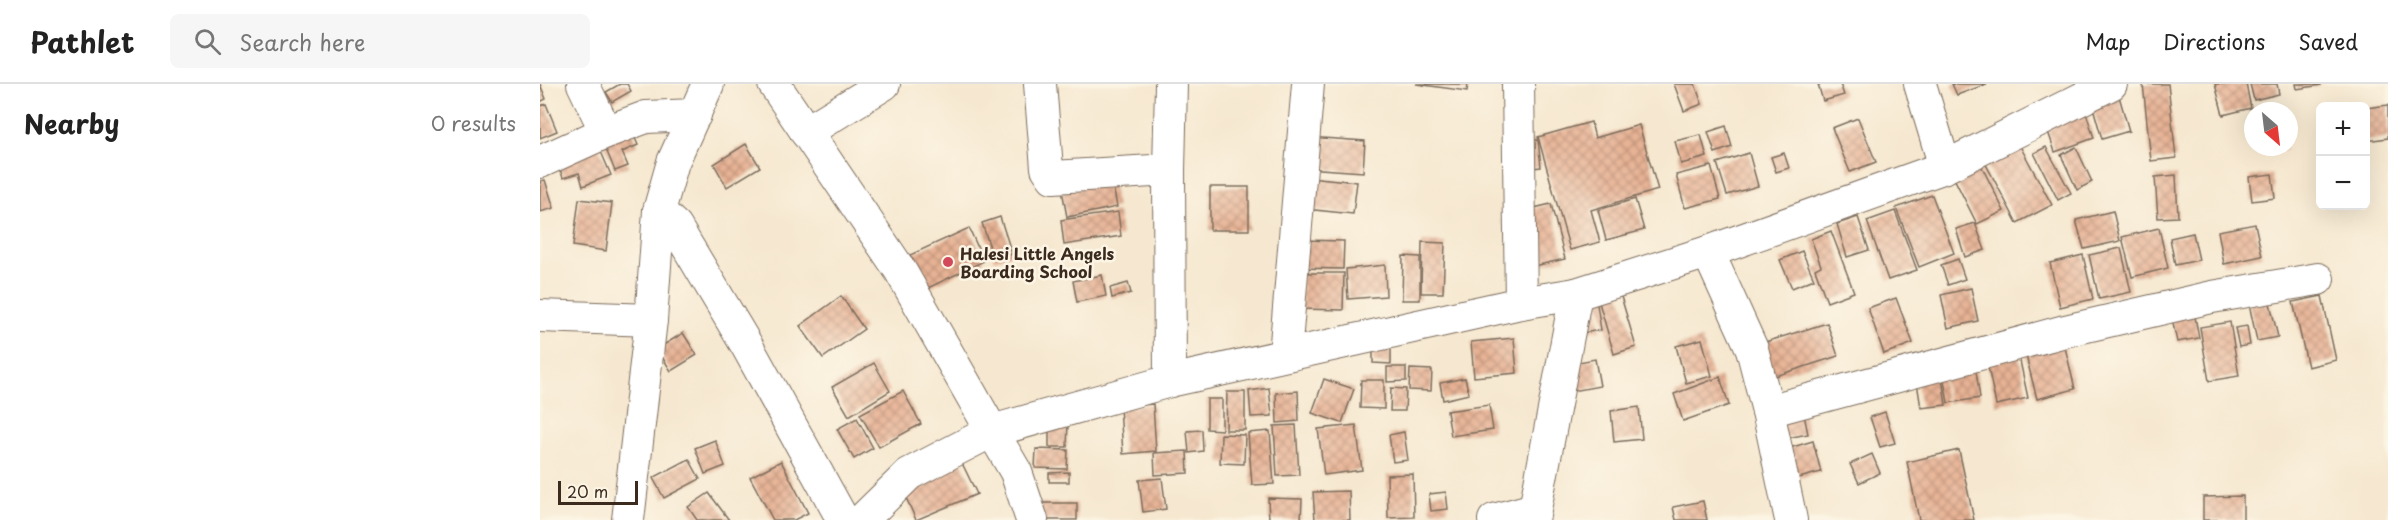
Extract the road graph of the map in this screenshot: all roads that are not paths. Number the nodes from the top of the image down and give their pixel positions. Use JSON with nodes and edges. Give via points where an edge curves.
{"nodes":[{"id":1,"x":583,"y":84,"type":"edge"},
{"id":2,"x":708,"y":84,"type":"edge"},
{"id":3,"x":774,"y":84,"type":"edge"},
{"id":4,"x":884,"y":84,"type":"edge"},
{"id":5,"x":1040,"y":84,"type":"edge"},
{"id":6,"x":1172,"y":84,"type":"edge"},
{"id":7,"x":1308,"y":84,"type":"edge"},
{"id":8,"x":1518,"y":84,"type":"edge"},
{"id":9,"x":1920,"y":84,"type":"edge"},
{"id":10,"x":2111,"y":84,"type":"edge"},
{"id":11,"x":694,"y":115,"type":"junction"},
{"id":12,"x":606,"y":132,"type":"junction"},
{"id":13,"x":807,"y":132,"type":"junction"},
{"id":14,"x":540,"y":162,"type":"edge"},
{"id":15,"x":1945,"y":166,"type":"junction"},
{"id":16,"x":1169,"y":170,"type":"junction"},
{"id":17,"x":659,"y":211,"type":"junction"},
{"id":18,"x":1708,"y":252,"type":"junction"},
{"id":19,"x":2318,"y":279,"type":"dead end"},
{"id":20,"x":1576,"y":294,"type":"junction"},
{"id":21,"x":1521,"y":303,"type":"junction"},
{"id":22,"x":540,"y":316,"type":"edge"},
{"id":23,"x":651,"y":320,"type":"junction"},
{"id":24,"x":1285,"y":355,"type":"junction"},
{"id":25,"x":1170,"y":381,"type":"junction"},
{"id":26,"x":1768,"y":411,"type":"junction"},
{"id":27,"x":992,"y":431,"type":"junction"},
{"id":28,"x":1534,"y":515,"type":"edge"},
{"id":29,"x":628,"y":520,"type":"edge"},
{"id":30,"x":843,"y":520,"type":"edge"},
{"id":31,"x":862,"y":520,"type":"edge"},
{"id":32,"x":1032,"y":520,"type":"edge"},
{"id":33,"x":1494,"y":520,"type":"edge"},
{"id":34,"x":1791,"y":520,"type":"edge"}],
"edges":[{"from":1,"to":12,"type":"street"},
{"from":2,"to":11,"type":"street"},
{"from":3,"to":13,"type":"street"},
{"from":4,"to":13,"type":"street"},
{"from":5,"to":16,"type":"street","via":[[1047,168],[1053,177]]},
{"from":6,"to":16,"type":"street"},
{"from":7,"to":24,"type":"street"},
{"from":8,"to":21,"type":"street"},
{"from":9,"to":15,"type":"street"},
{"from":10,"to":15,"type":"street"},
{"from":11,"to":12,"type":"street","via":[[646,117]]},
{"from":11,"to":17,"type":"street","via":[[673,162]]},
{"from":12,"to":14,"type":"street"},
{"from":13,"to":27,"type":"street","via":[[900,270]]},
{"from":15,"to":18,"type":"street"},
{"from":16,"to":25,"type":"street"},
{"from":17,"to":23,"type":"street"},
{"from":17,"to":30,"type":"street","via":[[676,227],[747,346]]},
{"from":18,"to":20,"type":"street"},
{"from":18,"to":26,"type":"street","via":[[1752,349]]},
{"from":19,"to":26,"type":"street","via":[[2212,297],[2076,329]]},
{"from":20,"to":21,"type":"street"},
{"from":20,"to":28,"type":"street"},
{"from":21,"to":24,"type":"street"},
{"from":22,"to":23,"type":"street"},
{"from":23,"to":29,"type":"street"},
{"from":24,"to":25,"type":"street"},
{"from":25,"to":27,"type":"street"},
{"from":26,"to":34,"type":"street"},
{"from":27,"to":31,"type":"street","via":[[909,474]]},
{"from":27,"to":32,"type":"street","via":[[1016,472]]},
{"from":28,"to":33,"type":"street"}]}
